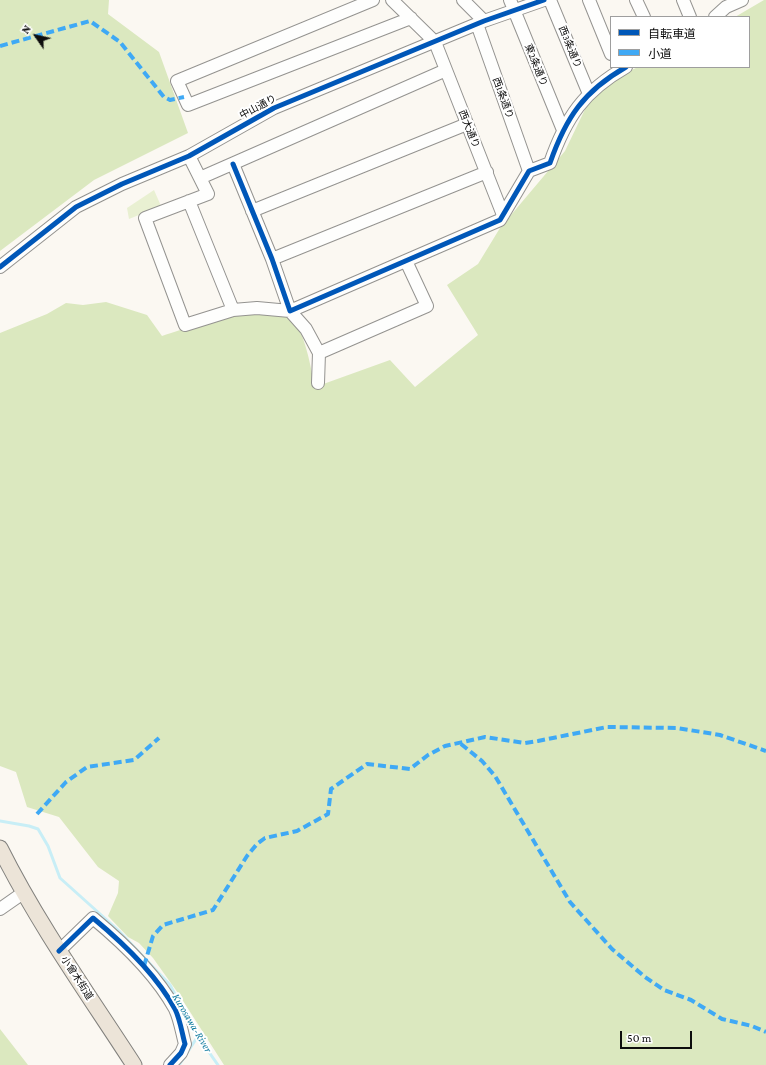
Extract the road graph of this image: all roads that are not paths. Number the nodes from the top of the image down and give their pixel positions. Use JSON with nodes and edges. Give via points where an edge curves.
{"nodes":[{"id":1,"x":373,"y":0,"type":"edge"},
{"id":2,"x":392,"y":0,"type":"edge"},
{"id":3,"x":463,"y":0,"type":"edge"},
{"id":4,"x":544,"y":0,"type":"edge"},
{"id":5,"x":550,"y":0,"type":"edge"},
{"id":6,"x":589,"y":0,"type":"edge"},
{"id":7,"x":636,"y":0,"type":"edge"},
{"id":8,"x":683,"y":0,"type":"edge"},
{"id":9,"x":742,"y":0,"type":"edge"},
{"id":10,"x":725,"y":3,"type":"edge"},
{"id":11,"x":512,"y":6,"type":"edge"},
{"id":12,"x":644,"y":16,"type":"edge"},
{"id":13,"x":690,"y":16,"type":"edge"},
{"id":14,"x":716,"y":16,"type":"edge"},
{"id":15,"x":411,"y":18,"type":"junction"},
{"id":16,"x":480,"y":23,"type":"junction"},
{"id":17,"x":435,"y":42,"type":"junction"},
{"id":18,"x":610,"y":52,"type":"edge"},
{"id":19,"x":620,"y":69,"type":"edge"},
{"id":20,"x":446,"y":70,"type":"junction"},
{"id":21,"x":589,"y":94,"type":"junction"},
{"id":22,"x":467,"y":124,"type":"junction"},
{"id":23,"x":563,"y":130,"type":"junction"},
{"id":24,"x":189,"y":156,"type":"junction"},
{"id":25,"x":233,"y":164,"type":"junction"},
{"id":26,"x":529,"y":171,"type":"junction"},
{"id":27,"x":487,"y":172,"type":"junction"},
{"id":28,"x":200,"y":178,"type":"junction"},
{"id":29,"x":189,"y":201,"type":"junction"},
{"id":30,"x":252,"y":211,"type":"junction"},
{"id":31,"x":503,"y":215,"type":"junction"},
{"id":32,"x":272,"y":259,"type":"junction"},
{"id":33,"x":406,"y":261,"type":"junction"},
{"id":34,"x":0,"y":267,"type":"edge"},
{"id":35,"x":233,"y":310,"type":"junction"},
{"id":36,"x":290,"y":311,"type":"junction"},
{"id":37,"x":319,"y":353,"type":"junction"},
{"id":38,"x":318,"y":383,"type":"dead end"},
{"id":39,"x":0,"y":848,"type":"edge"},
{"id":40,"x":23,"y":893,"type":"junction"},
{"id":41,"x":0,"y":909,"type":"edge"},
{"id":42,"x":59,"y":951,"type":"junction"},
{"id":43,"x":134,"y":1065,"type":"edge"},
{"id":44,"x":170,"y":1065,"type":"edge"}],
"edges":[{"from":1,"to":15,"type":"street","via":[[177,81],[188,105]]},
{"from":2,"to":15,"type":"street"},
{"from":3,"to":16,"type":"street"},
{"from":4,"to":11,"type":"street","name":"中山通り"},
{"from":5,"to":21,"type":"street","name":"西3条通り"},
{"from":6,"to":18,"type":"street"},
{"from":7,"to":12,"type":"street"},
{"from":8,"to":13,"type":"street"},
{"from":9,"to":10,"type":"street"},
{"from":10,"to":14,"type":"street"},
{"from":11,"to":16,"type":"street","name":"中山通り"},
{"from":11,"to":23,"type":"street","name":"東2条通り"},
{"from":15,"to":17,"type":"street"},
{"from":16,"to":17,"type":"street","name":"中山通り"},
{"from":16,"to":26,"type":"street","name":"西1条通り"},
{"from":17,"to":20,"type":"street","name":"西大通り"},
{"from":17,"to":24,"type":"street","name":"中山通り","via":[[274,108]]},
{"from":19,"to":21,"type":"street"},
{"from":20,"to":22,"type":"street","name":"西大通り"},
{"from":20,"to":25,"type":"street"},
{"from":21,"to":23,"type":"street"},
{"from":22,"to":27,"type":"street","name":"西大通り"},
{"from":22,"to":30,"type":"street"},
{"from":23,"to":26,"type":"street","via":[[550,163]]},
{"from":24,"to":28,"type":"street"},
{"from":24,"to":34,"type":"street","name":"中山通り","via":[[122,184],[76,207]]},
{"from":25,"to":28,"type":"street"},
{"from":25,"to":30,"type":"street"},
{"from":26,"to":31,"type":"street"},
{"from":27,"to":31,"type":"street","name":"西大通り"},
{"from":27,"to":32,"type":"street"},
{"from":28,"to":29,"type":"street","via":[[208,194]]},
{"from":29,"to":35,"type":"street"},
{"from":29,"to":35,"type":"street","via":[[145,218],[185,325]]},
{"from":30,"to":32,"type":"street"},
{"from":31,"to":33,"type":"street","via":[[500,220]]},
{"from":32,"to":36,"type":"street"},
{"from":33,"to":36,"type":"street"},
{"from":33,"to":37,"type":"street","via":[[427,306]]},
{"from":35,"to":36,"type":"street","via":[[257,308]]},
{"from":36,"to":37,"type":"street","via":[[306,329]]},
{"from":37,"to":38,"type":"street"},
{"from":39,"to":40,"type":"main road","name":"小曾木街道"},
{"from":40,"to":41,"type":"street"},
{"from":40,"to":42,"type":"main road","name":"小曾木街道"},
{"from":42,"to":43,"type":"main road","name":"小曾木街道"},
{"from":42,"to":44,"type":"street","via":[[93,918],[144,966],[175,1010],[185,1044]]}]}
